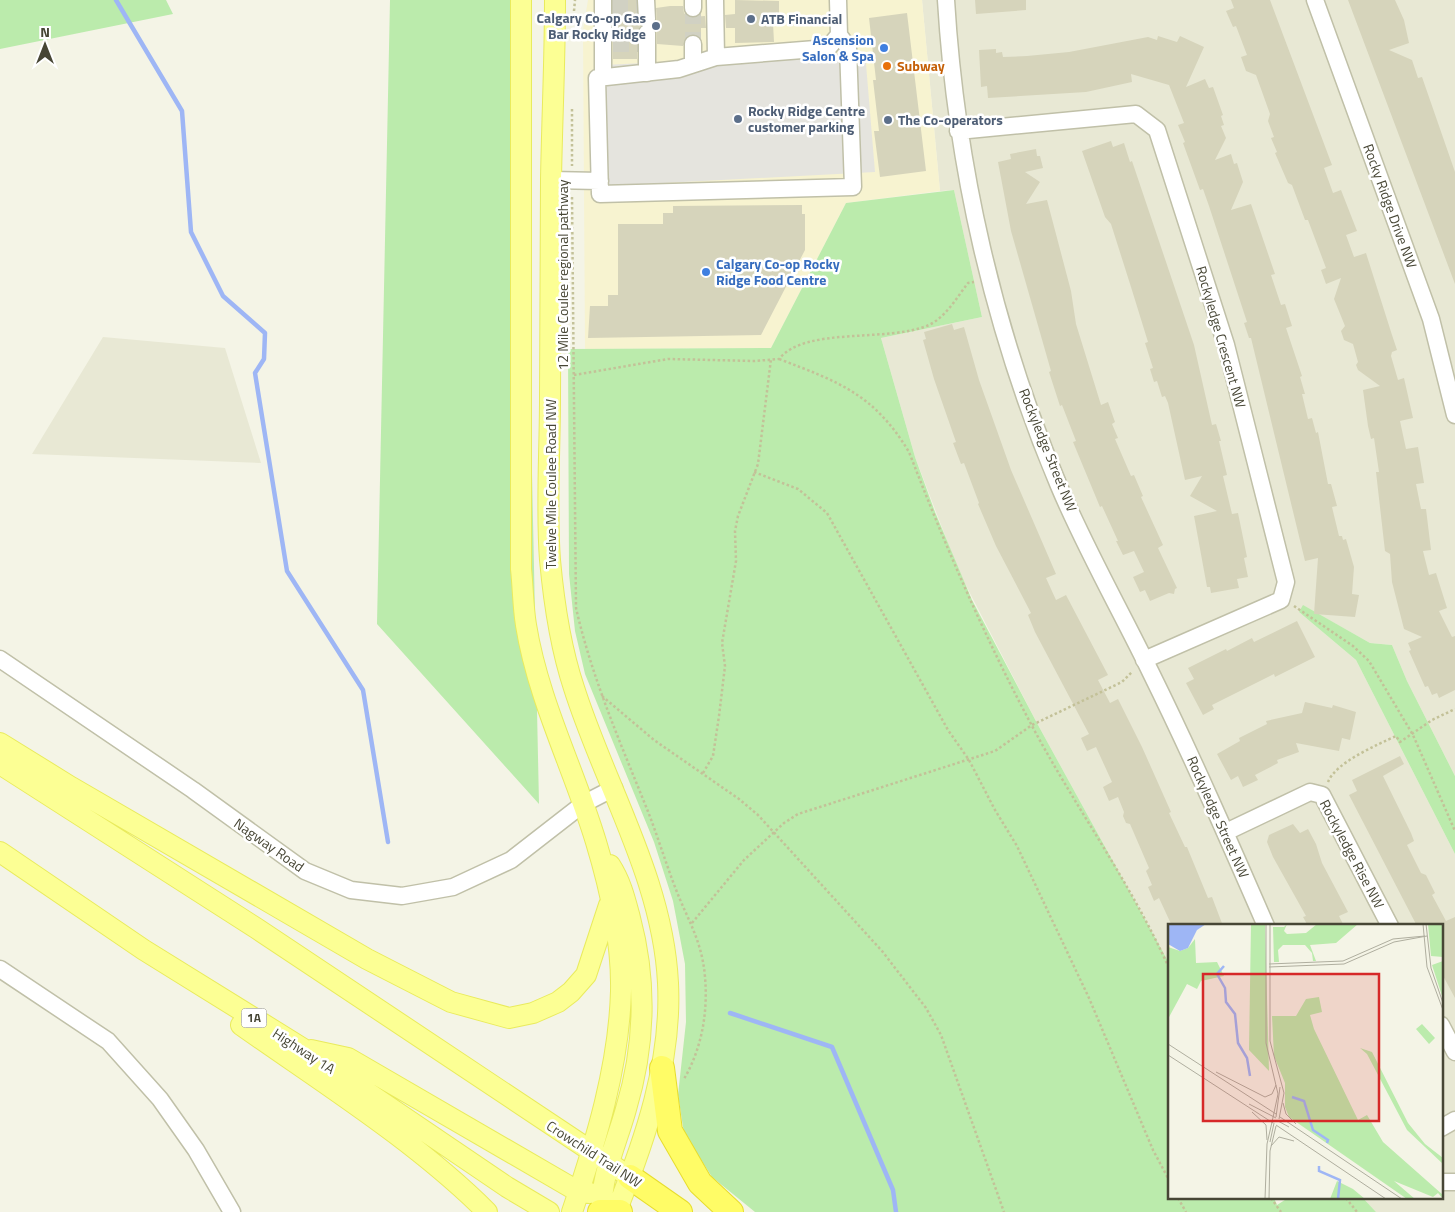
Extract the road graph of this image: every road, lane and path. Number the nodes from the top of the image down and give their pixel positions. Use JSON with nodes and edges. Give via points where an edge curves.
{"nodes":[{"id":1,"x":521,"y":0,"type":"edge"},
{"id":2,"x":555,"y":0,"type":"edge"},
{"id":3,"x":575,"y":0,"type":"edge"},
{"id":4,"x":716,"y":0,"type":"edge"},
{"id":5,"x":838,"y":0,"type":"edge"},
{"id":6,"x":946,"y":0,"type":"edge"},
{"id":7,"x":1315,"y":0,"type":"edge"},
{"id":8,"x":606,"y":6,"type":"edge"},
{"id":9,"x":570,"y":9,"type":"edge"},
{"id":10,"x":644,"y":22,"type":"edge"},
{"id":11,"x":838,"y":35,"type":"junction"},
{"id":12,"x":555,"y":36,"type":"junction"},
{"id":13,"x":693,"y":44,"type":"tunnel mouth"},
{"id":14,"x":716,"y":57,"type":"junction"},
{"id":15,"x":693,"y":64,"type":"junction"},
{"id":16,"x":647,"y":73,"type":"junction"},
{"id":17,"x":603,"y":77,"type":"junction"},
{"id":18,"x":572,"y":104,"type":"dead end"},
{"id":19,"x":958,"y":131,"type":"junction"},
{"id":20,"x":551,"y":180,"type":"junction"},
{"id":21,"x":572,"y":180,"type":"junction"},
{"id":22,"x":600,"y":180,"type":"junction"},
{"id":23,"x":990,"y":279,"type":"junction"},
{"id":24,"x":779,"y":359,"type":"junction"},
{"id":25,"x":771,"y":360,"type":"junction"},
{"id":26,"x":574,"y":375,"type":"junction"},
{"id":27,"x":1455,"y":415,"type":"edge"},
{"id":28,"x":754,"y":472,"type":"junction"},
{"id":29,"x":1281,"y":600,"type":"junction"},
{"id":30,"x":0,"y":659,"type":"edge"},
{"id":31,"x":1144,"y":660,"type":"junction"},
{"id":32,"x":1455,"y":709,"type":"edge"},
{"id":33,"x":1032,"y":725,"type":"junction"},
{"id":34,"x":1413,"y":734,"type":"junction"},
{"id":35,"x":0,"y":743,"type":"edge"},
{"id":36,"x":969,"y":760,"type":"junction"},
{"id":37,"x":0,"y":764,"type":"edge"},
{"id":38,"x":703,"y":774,"type":"junction"},
{"id":39,"x":614,"y":788,"type":"junction"},
{"id":40,"x":1322,"y":795,"type":"junction"},
{"id":41,"x":583,"y":804,"type":"junction"},
{"id":42,"x":1455,"y":831,"type":"edge"},
{"id":43,"x":775,"y":832,"type":"junction"},
{"id":44,"x":1226,"y":832,"type":"junction"},
{"id":45,"x":596,"y":842,"type":"junction"},
{"id":46,"x":0,"y":852,"type":"edge"},
{"id":47,"x":611,"y":901,"type":"junction"},
{"id":48,"x":692,"y":924,"type":"dead end"},
{"id":49,"x":1265,"y":924,"type":"edge"},
{"id":50,"x":1389,"y":924,"type":"edge"},
{"id":51,"x":1168,"y":966,"type":"edge"},
{"id":52,"x":171,"y":967,"type":"junction"},
{"id":53,"x":0,"y":970,"type":"edge"},
{"id":54,"x":1442,"y":1027,"type":"edge"},
{"id":55,"x":302,"y":1048,"type":"junction"},
{"id":56,"x":1455,"y":1052,"type":"edge"},
{"id":57,"x":662,"y":1068,"type":"junction"},
{"id":58,"x":1455,"y":1120,"type":"edge"},
{"id":59,"x":1442,"y":1127,"type":"edge"},
{"id":60,"x":591,"y":1153,"type":"junction"},
{"id":61,"x":608,"y":1164,"type":"junction"},
{"id":62,"x":630,"y":1177,"type":"junction"},
{"id":63,"x":1168,"y":1178,"type":"edge"},
{"id":64,"x":1442,"y":1182,"type":"edge"},
{"id":65,"x":1455,"y":1182,"type":"edge"},
{"id":66,"x":1179,"y":1200,"type":"edge"},
{"id":67,"x":1272,"y":1200,"type":"edge"},
{"id":68,"x":1348,"y":1200,"type":"edge"},
{"id":69,"x":602,"y":1206,"type":"edge"},
{"id":70,"x":232,"y":1212,"type":"edge"},
{"id":71,"x":487,"y":1212,"type":"edge"},
{"id":72,"x":549,"y":1212,"type":"edge"},
{"id":73,"x":572,"y":1212,"type":"edge"},
{"id":74,"x":680,"y":1212,"type":"edge"},
{"id":75,"x":731,"y":1212,"type":"edge"},
{"id":76,"x":1004,"y":1212,"type":"edge"},
{"id":77,"x":1186,"y":1212,"type":"edge"},
{"id":78,"x":1281,"y":1212,"type":"edge"},
{"id":79,"x":1358,"y":1212,"type":"edge"}],
"edges":[{"from":1,"to":41,"type":"main road","name":"Twelve Mile Coulee Road NW","via":[[521,569],[526,625],[542,688]]},
{"from":2,"to":12,"type":"main road","name":"Twelve Mile Coulee Road NW"},
{"from":3,"to":9,"type":"path"},
{"from":4,"to":14,"type":"street"},
{"from":5,"to":11,"type":"street"},
{"from":6,"to":19,"type":"street","name":"Rockyledge Street NW"},
{"from":7,"to":27,"type":"street","name":"Rocky Ridge Drive NW","via":[[1431,319]]},
{"from":8,"to":17,"type":"street","via":[[608,44]]},
{"from":9,"to":12,"type":"main road"},
{"from":10,"to":16,"type":"street"},
{"from":11,"to":14,"type":"street","via":[[828,48]]},
{"from":11,"to":22,"type":"street","via":[[848,47],[852,187],[600,194]]},
{"from":12,"to":20,"type":"main road","name":"Twelve Mile Coulee Road NW"},
{"from":13,"to":15,"type":"street"},
{"from":14,"to":15,"type":"street"},
{"from":15,"to":16,"type":"street"},
{"from":16,"to":17,"type":"street"},
{"from":17,"to":22,"type":"street","via":[[597,78]]},
{"from":18,"to":21,"type":"path","name":"12 Mile Coulee regional pathway"},
{"from":19,"to":23,"type":"street","name":"Rockyledge Street NW"},
{"from":19,"to":29,"type":"street","name":"Rockyledge Crescent NW","via":[[1136,114],[1157,130],[1226,345],[1286,582]]},
{"from":20,"to":21,"type":"street"},
{"from":20,"to":39,"type":"main road","name":"Twelve Mile Coulee Road NW","via":[[550,557],[558,633],[574,690]]},
{"from":21,"to":22,"type":"street"},
{"from":21,"to":26,"type":"path","name":"12 Mile Coulee regional pathway"},
{"from":23,"to":24,"type":"path","via":[[968,283],[943,315],[929,325],[881,336],[806,341],[783,353]]},
{"from":23,"to":31,"type":"street","name":"Rockyledge Street NW","via":[[1014,364],[1059,487]]},
{"from":24,"to":25,"type":"path"},
{"from":24,"to":33,"type":"path","via":[[834,380],[864,397],[900,436],[971,603]]},
{"from":25,"to":26,"type":"path","via":[[668,360]]},
{"from":25,"to":28,"type":"path","via":[[758,464]]},
{"from":26,"to":38,"type":"path","name":"12 Mile Coulee regional pathway","via":[[576,608],[586,654],[601,696],[654,740]]},
{"from":28,"to":36,"type":"path","via":[[798,489],[827,513],[948,730]]},
{"from":28,"to":38,"type":"path","via":[[735,531],[736,561],[722,642],[725,666],[720,716],[713,756]]},
{"from":29,"to":31,"type":"street"},
{"from":29,"to":34,"type":"path","via":[[1299,608],[1369,661]]},
{"from":30,"to":41,"type":"street","name":"Nagway Road","via":[[193,790],[305,871],[351,890],[402,896],[454,887],[511,860]]},
{"from":31,"to":33,"type":"path","via":[[1122,682]]},
{"from":31,"to":44,"type":"street","name":"Rockyledge Street NW"},
{"from":32,"to":34,"type":"path"},
{"from":33,"to":36,"type":"path","via":[[995,751]]},
{"from":33,"to":51,"type":"path"},
{"from":34,"to":40,"type":"path","via":[[1400,742],[1396,736],[1371,748],[1331,774]]},
{"from":34,"to":42,"type":"path"},
{"from":35,"to":47,"type":"main road","via":[[368,960],[451,1002],[509,1018],[533,1013],[558,1002],[586,975]]},
{"from":36,"to":43,"type":"path","via":[[798,814]]},
{"from":36,"to":63,"type":"path","via":[[994,810],[1017,846],[1089,998]]},
{"from":37,"to":60,"type":"main road","name":"Crowchild Trail NW","via":[[256,928]]},
{"from":38,"to":43,"type":"path","via":[[739,799]]},
{"from":39,"to":41,"type":"street","name":"Nagway Road"},
{"from":39,"to":57,"type":"main road","name":"Twelve Mile Coulee Road NW","via":[[634,841],[660,929],[668,982],[668,1026]]},
{"from":40,"to":44,"type":"street","name":"Rockyledge Rise NW","via":[[1310,792]]},
{"from":40,"to":50,"type":"street","name":"Rockyledge Rise NW"},
{"from":41,"to":45,"type":"main road","name":"Twelve Mile Coulee Road NW"},
{"from":43,"to":48,"type":"path","via":[[744,860]]},
{"from":43,"to":76,"type":"path","via":[[882,951],[926,1008],[941,1035]]},
{"from":44,"to":49,"type":"street","name":"Rockyledge Street NW"},
{"from":45,"to":47,"type":"main road","name":"Twelve Mile Coulee Road NW"},
{"from":45,"to":61,"type":"main road","via":[[620,880],[642,973],[640,1044],[633,1088]]},
{"from":46,"to":52,"type":"main road","name":"Highway 1A","number":"1A"},
{"from":47,"to":60,"type":"main road","name":"Twelve Mile Coulee Road NW","via":[[621,989],[618,1038]]},
{"from":52,"to":55,"type":"main road","name":"Highway 1A","number":"1A"},
{"from":52,"to":71,"type":"main road","via":[[191,990],[364,1112],[458,1183]]},
{"from":53,"to":70,"type":"street","via":[[108,1041],[160,1099],[196,1150]]},
{"from":54,"to":56,"type":"street"},
{"from":55,"to":69,"type":"main road","via":[[348,1058]]},
{"from":55,"to":72,"type":"main road","name":"Highway 1A","number":"1A"},
{"from":57,"to":62,"type":"main road","name":"Twelve Mile Coulee Road NW"},
{"from":57,"to":75,"type":"highway","via":[[670,1131],[700,1183]]},
{"from":58,"to":59,"type":"street"},
{"from":60,"to":61,"type":"main road","name":"Crowchild Trail NW"},
{"from":60,"to":69,"type":"main road","name":"Twelve Mile Coulee Road NW"},
{"from":61,"to":62,"type":"main road","name":"Crowchild Trail NW"},
{"from":61,"to":69,"type":"main road"},
{"from":62,"to":69,"type":"main road","name":"Twelve Mile Coulee Road NW"},
{"from":62,"to":74,"type":"highway","name":"Crowchild Trail NW"},
{"from":64,"to":65,"type":"street"},
{"from":66,"to":77,"type":"path"},
{"from":67,"to":78,"type":"path"},
{"from":68,"to":79,"type":"path"},
{"from":69,"to":73,"type":"main road","name":"Twelve Mile Coulee Road NW"}]}
